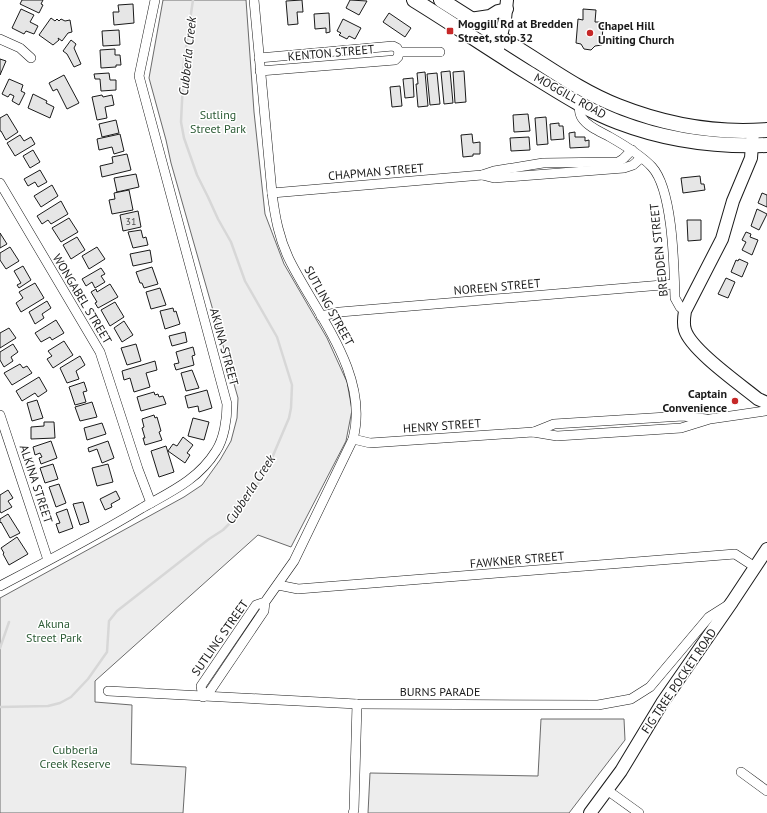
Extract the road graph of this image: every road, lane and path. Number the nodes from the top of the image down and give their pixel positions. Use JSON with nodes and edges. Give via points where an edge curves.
{"nodes":[{"id":1,"x":155,"y":0,"type":"edge"},
{"id":2,"x":254,"y":0,"type":"edge"},
{"id":3,"x":414,"y":0,"type":"edge"},
{"id":4,"x":441,"y":0,"type":"edge"},
{"id":5,"x":507,"y":4,"type":"edge"},
{"id":6,"x":470,"y":19,"type":"junction"},
{"id":7,"x":501,"y":38,"type":"junction"},
{"id":8,"x":0,"y":39,"type":"edge"},
{"id":9,"x":399,"y":52,"type":"junction"},
{"id":10,"x":440,"y":52,"type":"dead end"},
{"id":11,"x":496,"y":53,"type":"junction"},
{"id":12,"x":31,"y":58,"type":"dead end"},
{"id":13,"x":259,"y":58,"type":"junction"},
{"id":14,"x":260,"y":71,"type":"junction"},
{"id":15,"x":579,"y":104,"type":"junction"},
{"id":16,"x":767,"y":130,"type":"edge"},
{"id":17,"x":753,"y":131,"type":"junction"},
{"id":18,"x":767,"y":145,"type":"edge"},
{"id":19,"x":752,"y":146,"type":"junction"},
{"id":20,"x":632,"y":150,"type":"junction"},
{"id":21,"x":641,"y":158,"type":"junction"},
{"id":22,"x":482,"y":175,"type":"junction"},
{"id":23,"x":0,"y":183,"type":"edge"},
{"id":24,"x":272,"y":193,"type":"junction"},
{"id":25,"x":674,"y":284,"type":"junction"},
{"id":26,"x":684,"y":311,"type":"junction"},
{"id":27,"x":321,"y":316,"type":"junction"},
{"id":28,"x":765,"y":408,"type":"edge"},
{"id":29,"x":0,"y":415,"type":"edge"},
{"id":30,"x":353,"y":439,"type":"junction"},
{"id":31,"x":151,"y":503,"type":"junction"},
{"id":32,"x":767,"y":549,"type":"edge"},
{"id":33,"x":48,"y":560,"type":"junction"},
{"id":34,"x":755,"y":567,"type":"junction"},
{"id":35,"x":278,"y":585,"type":"junction"},
{"id":36,"x":0,"y":586,"type":"edge"},
{"id":37,"x":732,"y":602,"type":"junction"},
{"id":38,"x":108,"y":691,"type":"dead end"},
{"id":39,"x":203,"y":697,"type":"junction"},
{"id":40,"x":357,"y":704,"type":"junction"},
{"id":41,"x":741,"y":772,"type":"dead end"},
{"id":42,"x":607,"y":790,"type":"junction"},
{"id":43,"x":767,"y":791,"type":"edge"},
{"id":44,"x":353,"y":813,"type":"edge"},
{"id":45,"x":590,"y":813,"type":"edge"},
{"id":46,"x":639,"y":813,"type":"edge"}],
"edges":[{"from":1,"to":31,"type":"street","name":"AKUNA STREET","via":[[139,76],[227,404],[227,417],[217,451],[200,471],[180,487]]},
{"from":2,"to":13,"type":"street","name":"SUTLING STREET"},
{"from":3,"to":11,"type":"highway","name":"MOGGILL ROAD"},
{"from":4,"to":6,"type":"highway","name":"MOGGILL ROAD"},
{"from":5,"to":6,"type":"main road","via":[[490,16]]},
{"from":5,"to":7,"type":"main road"},
{"from":6,"to":7,"type":"highway","name":"MOGGILL ROAD"},
{"from":7,"to":11,"type":"main road"},
{"from":7,"to":17,"type":"highway","name":"MOGGILL ROAD","via":[[569,81],[605,101],[631,111],[684,126],[720,131]]},
{"from":8,"to":12,"type":"street","via":[[20,48]]},
{"from":9,"to":10,"type":"street","name":"KENTON STREET"},
{"from":9,"to":13,"type":"street","name":"KENTON STREET","via":[[393,46]]},
{"from":9,"to":14,"type":"street","name":"KENTON STREET","via":[[395,60]]},
{"from":11,"to":15,"type":"highway","name":"MOGGILL ROAD"},
{"from":13,"to":14,"type":"street","name":"SUTLING STREET"},
{"from":14,"to":24,"type":"street","name":"SUTLING STREET"},
{"from":15,"to":19,"type":"highway","name":"MOGGILL ROAD","via":[[625,124],[669,137]]},
{"from":15,"to":20,"type":"street","name":"BREDDEN STREET","via":[[581,116],[588,124]]},
{"from":16,"to":17,"type":"highway","name":"MOGGILL ROAD"},
{"from":17,"to":19,"type":"main road"},
{"from":18,"to":19,"type":"highway","name":"MOGGILL ROAD"},
{"from":19,"to":26,"type":"main road","via":[[751,158],[733,201],[722,239]]},
{"from":20,"to":21,"type":"street","name":"BREDDEN STREET"},
{"from":20,"to":22,"type":"street","name":"CHAPMAN STREET","via":[[618,162],[543,163]]},
{"from":21,"to":22,"type":"street","name":"CHAPMAN STREET","via":[[624,168],[494,178]]},
{"from":21,"to":25,"type":"street","name":"BREDDEN STREET","via":[[652,167],[663,188],[670,223]]},
{"from":22,"to":24,"type":"street","name":"CHAPMAN STREET"},
{"from":23,"to":31,"type":"street","name":"WONGABEL STREET","via":[[100,352]]},
{"from":24,"to":27,"type":"street","name":"SUTLING STREET","via":[[280,236],[290,260]]},
{"from":25,"to":26,"type":"street","name":"BREDDEN STREET","via":[[675,298]]},
{"from":25,"to":27,"type":"street","name":"NOREEN STREET","via":[[340,312]]},
{"from":26,"to":28,"type":"main road","via":[[685,330],[697,349]]},
{"from":27,"to":30,"type":"street","name":"SUTLING STREET","via":[[352,380],[357,402],[357,427]]},
{"from":28,"to":30,"type":"street","name":"HENRY STREET","via":[[710,419],[683,416],[554,424],[533,432],[370,443]]},
{"from":29,"to":33,"type":"street","name":"ALKINA STREET"},
{"from":30,"to":35,"type":"street","name":"SUTLING STREET","via":[[294,561]]},
{"from":31,"to":33,"type":"street","name":"AKUNA STREET"},
{"from":32,"to":34,"type":"main road","name":"FIG TREE POCKET ROAD"},
{"from":33,"to":36,"type":"street","name":"AKUNA STREET"},
{"from":34,"to":35,"type":"street","name":"FAWKNER STREET","via":[[734,554],[298,590]]},
{"from":34,"to":37,"type":"main road","name":"FIG TREE POCKET ROAD"},
{"from":35,"to":39,"type":"street","name":"SUTLING STREET","via":[[265,602],[264,611],[210,691]]},
{"from":37,"to":40,"type":"street","name":"BURNS PARADE","via":[[709,617],[650,686],[631,699],[598,705]]},
{"from":37,"to":42,"type":"main road","name":"FIG TREE POCKET ROAD","via":[[662,703],[621,772]]},
{"from":38,"to":39,"type":"street","name":"BURNS PARADE"},
{"from":39,"to":40,"type":"street","name":"BURNS PARADE"},
{"from":40,"to":44,"type":"street"},
{"from":41,"to":43,"type":"street"},
{"from":42,"to":45,"type":"main road","name":"FIG TREE POCKET ROAD"},
{"from":42,"to":46,"type":"street"}]}
